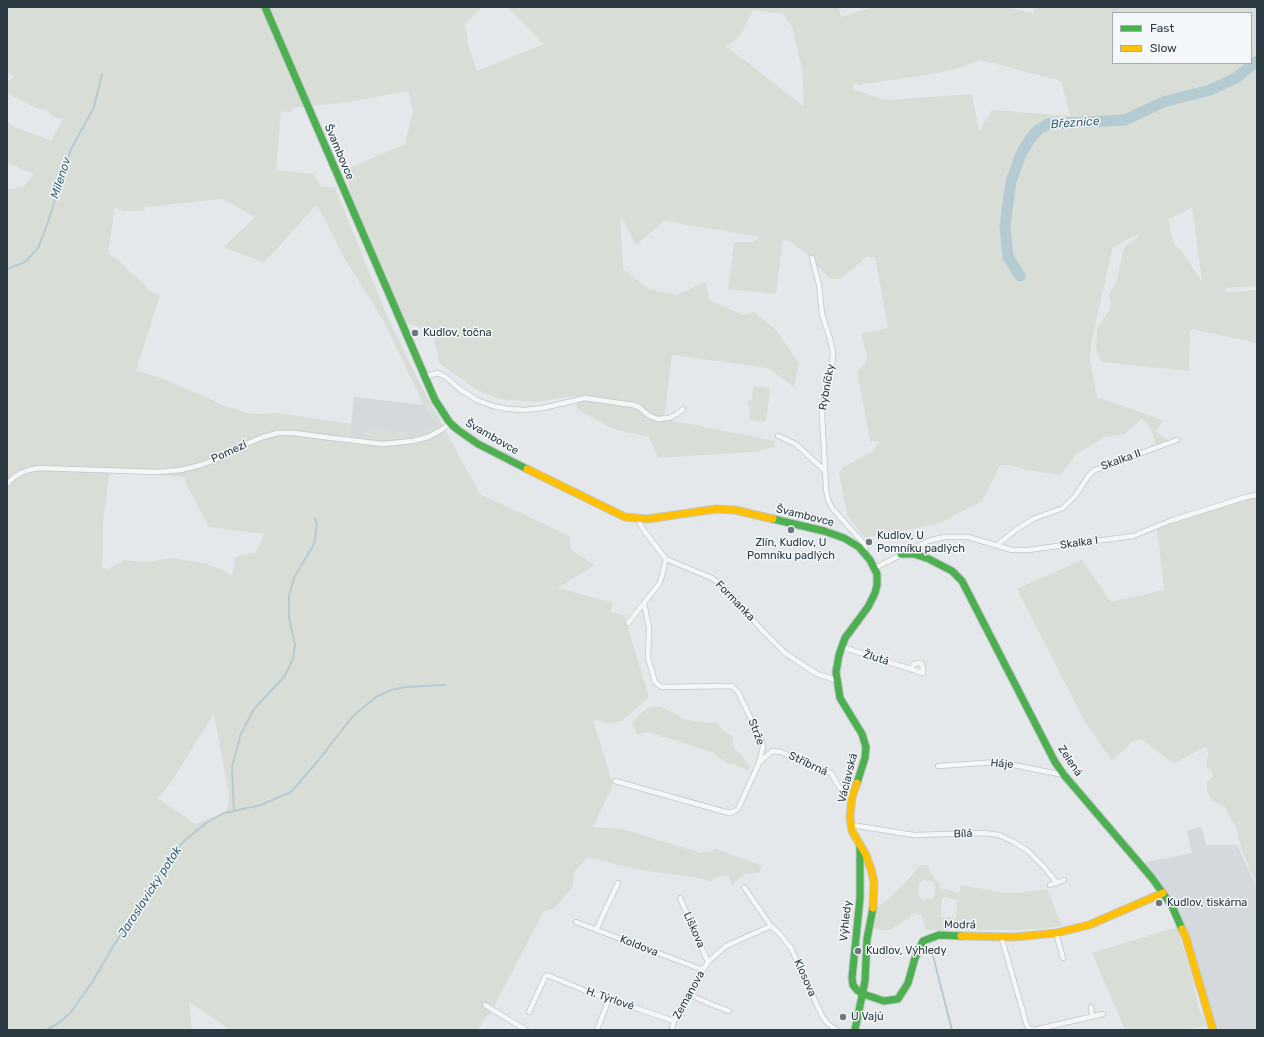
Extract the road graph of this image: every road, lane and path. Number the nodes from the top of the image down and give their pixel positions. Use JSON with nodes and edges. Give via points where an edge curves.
{"nodes":[{"id":1,"x":265,"y":7,"type":"edge"},
{"id":2,"x":812,"y":258,"type":"dead end"},
{"id":3,"x":424,"y":377,"type":"junction"},
{"id":4,"x":682,"y":409,"type":"dead end"},
{"id":5,"x":450,"y":423,"type":"junction"},
{"id":6,"x":778,"y":436,"type":"dead end"},
{"id":7,"x":1177,"y":440,"type":"dead end"},
{"id":8,"x":825,"y":471,"type":"junction"},
{"id":9,"x":7,"y":484,"type":"edge"},
{"id":10,"x":1257,"y":495,"type":"edge"},
{"id":11,"x":639,"y":519,"type":"junction"},
{"id":12,"x":996,"y":545,"type":"junction"},
{"id":13,"x":864,"y":552,"type":"junction"},
{"id":14,"x":901,"y":554,"type":"junction"},
{"id":15,"x":666,"y":559,"type":"junction"},
{"id":16,"x":875,"y":568,"type":"junction"},
{"id":17,"x":644,"y":603,"type":"junction"},
{"id":18,"x":628,"y":622,"type":"dead end"},
{"id":19,"x":842,"y":647,"type":"junction"},
{"id":20,"x":910,"y":669,"type":"dead end"},
{"id":21,"x":836,"y":680,"type":"junction"},
{"id":22,"x":759,"y":763,"type":"junction"},
{"id":23,"x":938,"y":766,"type":"dead end"},
{"id":24,"x":1064,"y":775,"type":"junction"},
{"id":25,"x":615,"y":781,"type":"dead end"},
{"id":26,"x":852,"y":797,"type":"junction"},
{"id":27,"x":851,"y":826,"type":"junction"},
{"id":28,"x":860,"y":845,"type":"junction"},
{"id":29,"x":1064,"y":880,"type":"dead end"},
{"id":30,"x":618,"y":883,"type":"dead end"},
{"id":31,"x":1057,"y":883,"type":"junction"},
{"id":32,"x":1050,"y":885,"type":"dead end"},
{"id":33,"x":744,"y":886,"type":"dead end"},
{"id":34,"x":1163,"y":893,"type":"junction"},
{"id":35,"x":680,"y":898,"type":"dead end"},
{"id":36,"x":576,"y":922,"type":"dead end"},
{"id":37,"x":771,"y":926,"type":"junction"},
{"id":38,"x":596,"y":930,"type":"junction"},
{"id":39,"x":1056,"y":933,"type":"junction"},
{"id":40,"x":1001,"y":936,"type":"junction"},
{"id":41,"x":1064,"y":958,"type":"dead end"},
{"id":42,"x":708,"y":962,"type":"junction"},
{"id":43,"x":703,"y":970,"type":"junction"},
{"id":44,"x":688,"y":994,"type":"junction"},
{"id":45,"x":863,"y":994,"type":"junction"},
{"id":46,"x":609,"y":998,"type":"junction"},
{"id":47,"x":485,"y":1005,"type":"dead end"},
{"id":48,"x":1091,"y":1007,"type":"dead end"},
{"id":49,"x":729,"y":1010,"type":"dead end"},
{"id":50,"x":529,"y":1012,"type":"dead end"},
{"id":51,"x":1103,"y":1014,"type":"dead end"},
{"id":52,"x":1092,"y":1016,"type":"junction"},
{"id":53,"x":674,"y":1021,"type":"junction"},
{"id":54,"x":526,"y":1030,"type":"edge"},
{"id":55,"x":597,"y":1030,"type":"edge"},
{"id":56,"x":672,"y":1030,"type":"edge"},
{"id":57,"x":837,"y":1030,"type":"edge"},
{"id":58,"x":855,"y":1030,"type":"edge"},
{"id":59,"x":1213,"y":1030,"type":"edge"}],
"edges":[{"from":1,"to":3,"type":"street","name":"Švambovce"},
{"from":2,"to":8,"type":"street","name":"Rybníčky","via":[[819,285],[822,314],[833,352],[822,414]]},
{"from":3,"to":4,"type":"street","via":[[438,373],[477,400],[508,409],[543,408],[585,398],[633,405],[657,419],[669,418]]},
{"from":3,"to":5,"type":"street","name":"Švambovce","via":[[434,400]]},
{"from":5,"to":9,"type":"street","name":"Pomezí","via":[[428,437],[383,444],[278,433],[246,444],[220,458],[181,470],[145,472],[38,468],[21,473]]},
{"from":5,"to":11,"type":"street","name":"Švambovce","via":[[478,444],[540,476],[620,515]]},
{"from":6,"to":8,"type":"street","via":[[796,444]]},
{"from":7,"to":12,"type":"street","name":"Skalka II","via":[[1095,470],[1063,508],[1032,519]]},
{"from":8,"to":13,"type":"street","name":"Rybníčky","via":[[828,500],[839,517],[863,542]]},
{"from":10,"to":12,"type":"street","name":"Skalka I","via":[[1170,521],[1133,536],[1028,550],[1012,550]]},
{"from":11,"to":13,"type":"street","name":"Švambovce","via":[[735,510],[824,531],[844,538]]},
{"from":11,"to":15,"type":"street","name":"Formanka","via":[[645,532]]},
{"from":12,"to":14,"type":"street","name":"Skalka I","via":[[968,537],[944,536]]},
{"from":13,"to":16,"type":"street","name":"Švambovce"},
{"from":14,"to":16,"type":"street"},
{"from":14,"to":24,"type":"street","name":"Zelená","via":[[914,554],[929,559],[952,571],[962,581],[1044,742]]},
{"from":15,"to":17,"type":"street","via":[[662,579]]},
{"from":15,"to":21,"type":"street","name":"Formanka","via":[[712,578],[785,653],[817,674]]},
{"from":16,"to":19,"type":"street","name":"Václavská","via":[[875,593]]},
{"from":17,"to":18,"type":"street"},
{"from":17,"to":22,"type":"street","name":"Strže","via":[[649,628],[648,658],[655,682],[663,687],[728,686],[735,689],[763,745]]},
{"from":19,"to":20,"type":"street","name":"Žlutá"},
{"from":19,"to":21,"type":"street","name":"Václavská"},
{"from":21,"to":26,"type":"street","name":"Václavská","via":[[842,703],[862,734],[866,747],[865,758]]},
{"from":22,"to":25,"type":"street","name":"Strže","via":[[738,809],[729,813]]},
{"from":22,"to":26,"type":"street","name":"Stříbrná","via":[[772,751],[781,752],[831,773],[841,790]]},
{"from":23,"to":24,"type":"street","name":"Háje","via":[[998,762]]},
{"from":24,"to":34,"type":"street","name":"Zelená","via":[[1138,860]]},
{"from":26,"to":27,"type":"street","name":"Václavská"},
{"from":27,"to":28,"type":"street","name":"Václavská"},
{"from":27,"to":31,"type":"street","name":"Bílá","via":[[914,834],[999,835],[1028,851]]},
{"from":28,"to":45,"type":"street","name":"Václavská","via":[[869,862],[874,882]]},
{"from":28,"to":45,"type":"street","name":"Výhledy","via":[[860,898],[852,978],[855,988]]},
{"from":29,"to":31,"type":"street"},
{"from":30,"to":38,"type":"street"},
{"from":31,"to":32,"type":"street"},
{"from":33,"to":37,"type":"street","name":"Klosova"},
{"from":34,"to":39,"type":"street","name":"Modrá","via":[[1089,924]]},
{"from":34,"to":59,"type":"street","name":"Zelená","via":[[1179,919],[1186,938]]},
{"from":35,"to":42,"type":"street","name":"Liškova"},
{"from":36,"to":38,"type":"street","name":"Koldova"},
{"from":37,"to":42,"type":"street","name":"Zemanova","via":[[726,946]]},
{"from":37,"to":57,"type":"street","name":"Klosova","via":[[791,948],[822,1016]]},
{"from":38,"to":43,"type":"street","name":"Koldova"},
{"from":39,"to":40,"type":"street","name":"Modrá"},
{"from":39,"to":41,"type":"street"},
{"from":40,"to":45,"type":"street","name":"Modrá","via":[[939,935],[923,941],[908,983],[898,999],[884,1001]]},
{"from":40,"to":52,"type":"street","via":[[1030,1029]]},
{"from":42,"to":43,"type":"street","name":"Zemanova"},
{"from":43,"to":44,"type":"street","name":"Zemanova"},
{"from":44,"to":49,"type":"street"},
{"from":44,"to":53,"type":"street","name":"Zemanova"},
{"from":45,"to":58,"type":"street","name":"Václavská"},
{"from":46,"to":50,"type":"street","name":"H. Týrlové","via":[[547,975]]},
{"from":46,"to":53,"type":"street","name":"H. Týrlové"},
{"from":46,"to":55,"type":"street"},
{"from":47,"to":54,"type":"street"},
{"from":48,"to":52,"type":"street"},
{"from":51,"to":52,"type":"street"},
{"from":53,"to":56,"type":"street","name":"Zemanova"}]}
